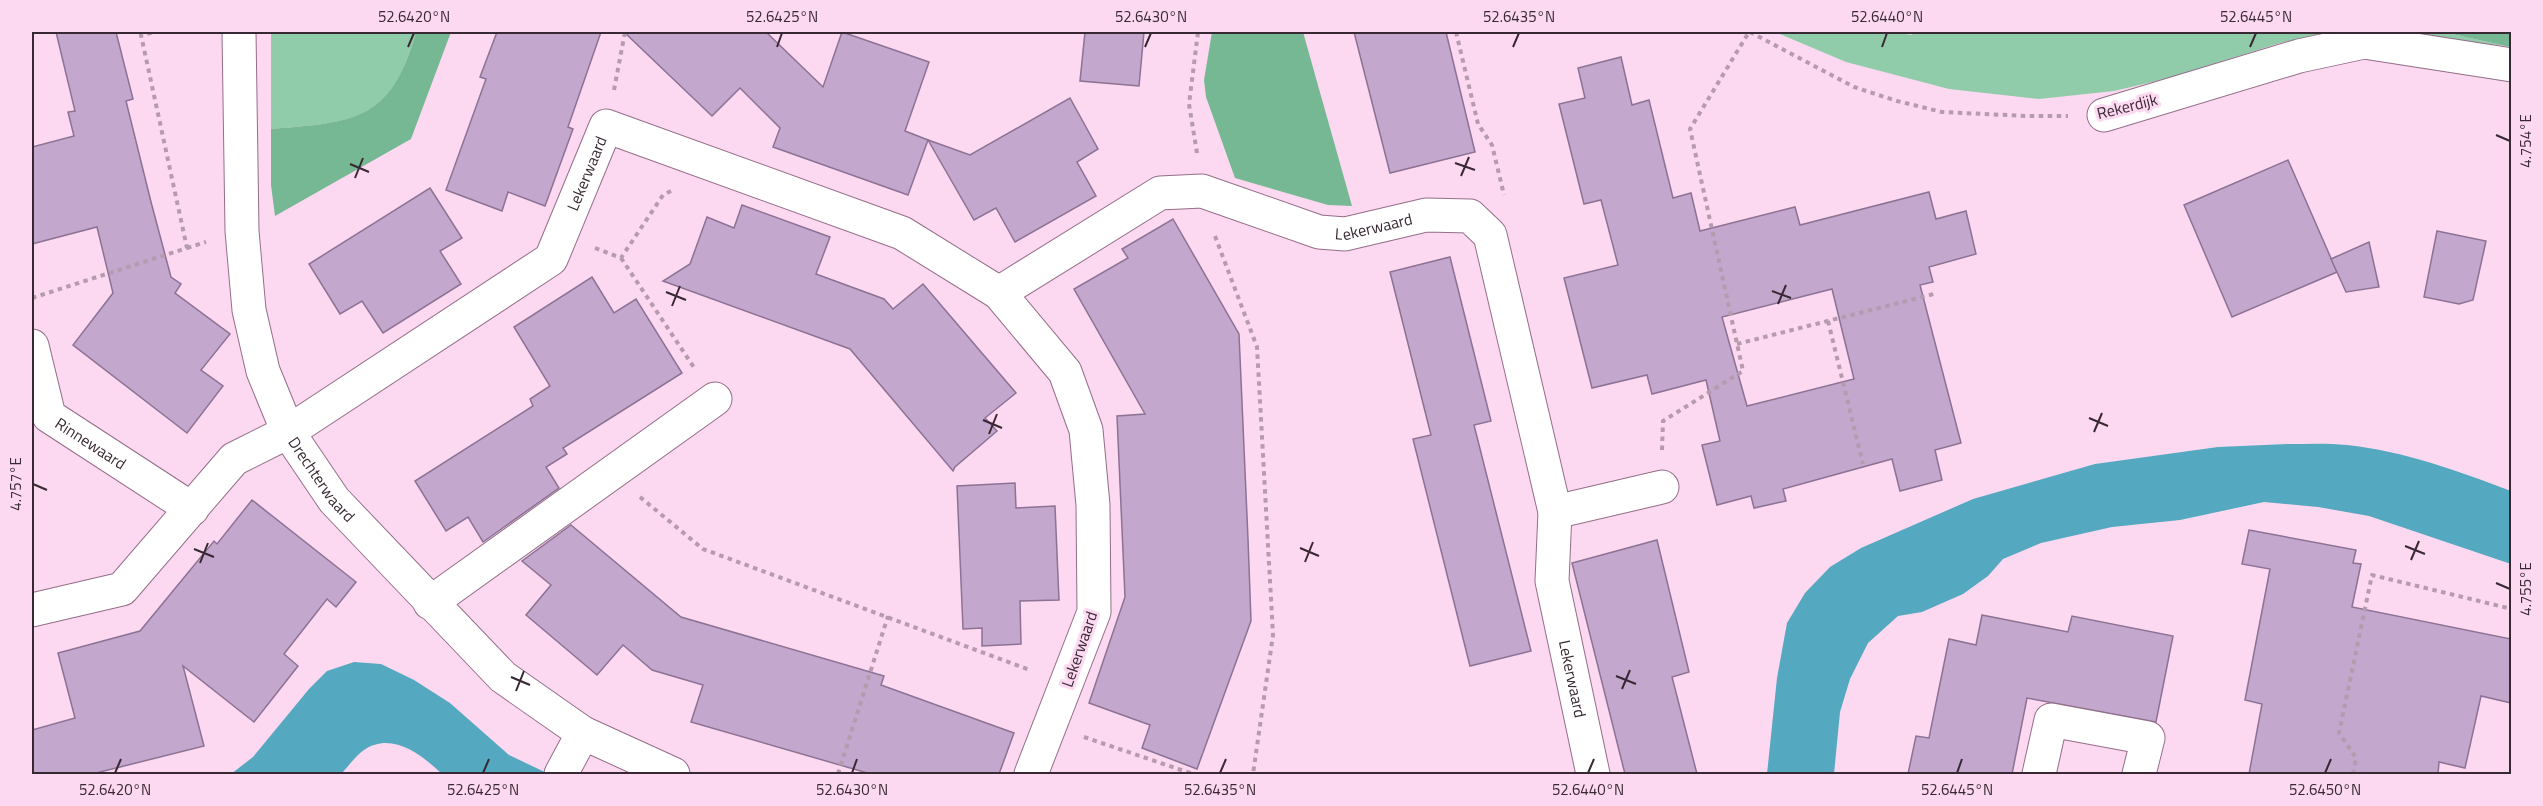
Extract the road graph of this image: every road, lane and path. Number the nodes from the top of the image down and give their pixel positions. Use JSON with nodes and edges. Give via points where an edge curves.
{"nodes":[{"id":1,"x":155,"y":32,"type":"edge"},
{"id":2,"x":238,"y":32,"type":"edge"},
{"id":3,"x":625,"y":32,"type":"edge"},
{"id":4,"x":1198,"y":32,"type":"edge"},
{"id":5,"x":1456,"y":32,"type":"edge"},
{"id":6,"x":1750,"y":32,"type":"edge"},
{"id":7,"x":2511,"y":65,"type":"edge"},
{"id":8,"x":2104,"y":115,"type":"joint"},
{"id":9,"x":606,"y":126,"type":"junction"},
{"id":10,"x":720,"y":167,"type":"junction"},
{"id":11,"x":1202,"y":191,"type":"junction"},
{"id":12,"x":561,"y":235,"type":"junction"},
{"id":13,"x":1490,"y":235,"type":"junction"},
{"id":14,"x":621,"y":258,"type":"junction"},
{"id":15,"x":999,"y":292,"type":"junction"},
{"id":16,"x":1934,"y":294,"type":"dead end"},
{"id":17,"x":32,"y":298,"type":"edge"},
{"id":18,"x":1828,"y":321,"type":"junction"},
{"id":19,"x":1737,"y":344,"type":"junction"},
{"id":20,"x":32,"y":346,"type":"edge"},
{"id":21,"x":715,"y":399,"type":"joint"},
{"id":22,"x":288,"y":432,"type":"junction"},
{"id":23,"x":1863,"y":464,"type":"dead end"},
{"id":24,"x":612,"y":474,"type":"junction"},
{"id":25,"x":1662,"y":487,"type":"joint"},
{"id":26,"x":192,"y":509,"type":"junction"},
{"id":27,"x":1555,"y":512,"type":"junction"},
{"id":28,"x":430,"y":603,"type":"junction"},
{"id":29,"x":2511,"y":609,"type":"edge"},
{"id":30,"x":32,"y":610,"type":"edge"},
{"id":31,"x":888,"y":616,"type":"junction"},
{"id":32,"x":1068,"y":684,"type":"junction"},
{"id":33,"x":1049,"y":725,"type":"junction"},
{"id":34,"x":583,"y":733,"type":"junction"},
{"id":35,"x":564,"y":770,"type":"edge"},
{"id":36,"x":673,"y":774,"type":"edge"},
{"id":37,"x":838,"y":774,"type":"edge"},
{"id":38,"x":1031,"y":774,"type":"edge"},
{"id":39,"x":1193,"y":774,"type":"edge"},
{"id":40,"x":1253,"y":774,"type":"edge"},
{"id":41,"x":1593,"y":774,"type":"edge"},
{"id":42,"x":2040,"y":774,"type":"edge"},
{"id":43,"x":2139,"y":774,"type":"edge"},
{"id":44,"x":2353,"y":774,"type":"edge"}],
"edges":[{"from":1,"to":17,"type":"path","via":[[141,35],[187,248]]},
{"from":2,"to":22,"type":"street","name":"Drechterwaard","via":[[242,231],[249,310],[263,371]]},
{"from":3,"to":9,"type":"path"},
{"from":4,"to":11,"type":"path","via":[[1189,104]]},
{"from":5,"to":13,"type":"path","via":[[1478,124],[1492,145],[1509,219]]},
{"from":6,"to":8,"type":"path","name":"Rekerdijk","via":[[1854,87],[1942,112]]},
{"from":6,"to":19,"type":"path","via":[[1689,129]]},
{"from":7,"to":8,"type":"street","name":"Rekerdijk","via":[[2364,42],[2299,56]]},
{"from":9,"to":10,"type":"street","name":"Lekerwaard"},
{"from":9,"to":12,"type":"street","name":"Lekerwaard"},
{"from":10,"to":14,"type":"path","via":[[663,195]]},
{"from":10,"to":15,"type":"street","name":"Lekerwaard","via":[[902,233]]},
{"from":11,"to":13,"type":"street","name":"Lekerwaard","via":[[1319,232],[1345,234],[1426,215],[1470,216]]},
{"from":11,"to":15,"type":"street","name":"Lekerwaard","via":[[1160,193]]},
{"from":11,"to":40,"type":"path","via":[[1206,212],[1257,347],[1273,635]]},
{"from":12,"to":14,"type":"path"},
{"from":12,"to":22,"type":"street","name":"Lekerwaard","via":[[551,259]]},
{"from":13,"to":27,"type":"street","name":"Lekerwaard"},
{"from":14,"to":21,"type":"path"},
{"from":15,"to":32,"type":"street","name":"Lekerwaard","via":[[1065,372],[1086,430],[1093,505],[1094,612]]},
{"from":16,"to":18,"type":"path"},
{"from":18,"to":19,"type":"path"},
{"from":18,"to":23,"type":"path"},
{"from":19,"to":25,"type":"path","via":[[1743,371],[1663,421]]},
{"from":20,"to":26,"type":"street","name":"Rinnewaard","via":[[50,416]]},
{"from":21,"to":24,"type":"street"},
{"from":22,"to":26,"type":"street","via":[[234,459]]},
{"from":22,"to":28,"type":"street","name":"Drechterwaard","via":[[334,500]]},
{"from":24,"to":28,"type":"street"},
{"from":24,"to":31,"type":"path","via":[[703,549]]},
{"from":25,"to":27,"type":"street"},
{"from":26,"to":30,"type":"street","via":[[122,589]]},
{"from":27,"to":41,"type":"street","name":"Lekerwaard","via":[[1552,581]]},
{"from":28,"to":34,"type":"street","name":"Drechterwaard","via":[[503,677]]},
{"from":29,"to":44,"type":"path","via":[[2372,575],[2339,733],[2356,758]]},
{"from":31,"to":32,"type":"path"},
{"from":31,"to":37,"type":"path"},
{"from":32,"to":33,"type":"street","name":"Lekerwaard"},
{"from":33,"to":38,"type":"street","name":"Lekerwaard"},
{"from":33,"to":39,"type":"path"},
{"from":34,"to":35,"type":"street"},
{"from":34,"to":36,"type":"street","name":"Drechterwaard"},
{"from":42,"to":43,"type":"street","via":[[2051,720],[2148,738]]}]}
